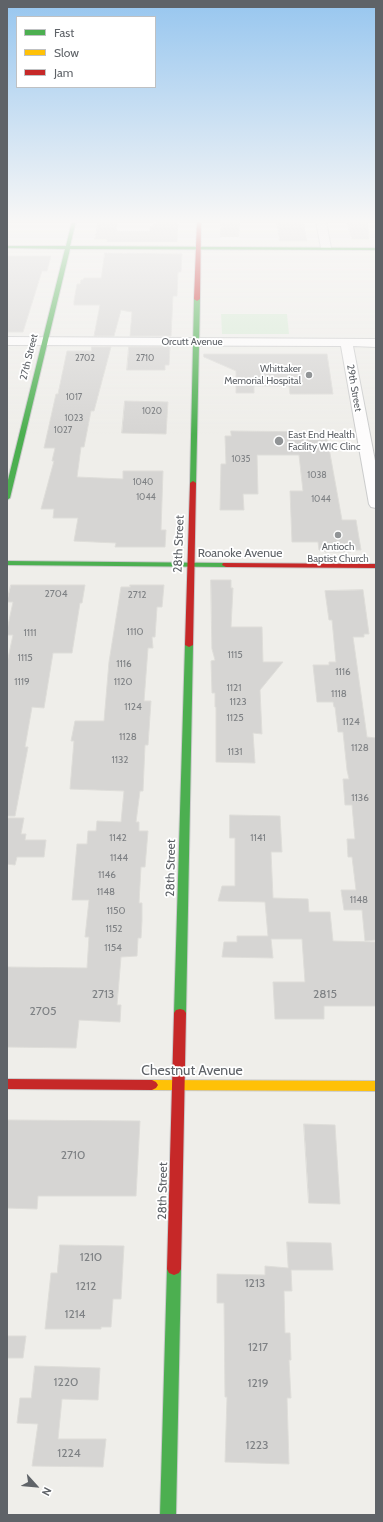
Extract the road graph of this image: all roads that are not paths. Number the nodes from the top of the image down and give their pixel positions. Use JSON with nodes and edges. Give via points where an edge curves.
{"nodes":[{"id":1,"x":57,"y":292,"type":"edge"},
{"id":2,"x":197,"y":292,"type":"edge"},
{"id":3,"x":7,"y":341,"type":"edge"},
{"id":4,"x":44,"y":341,"type":"junction"},
{"id":5,"x":196,"y":342,"type":"junction"},
{"id":6,"x":346,"y":343,"type":"junction"},
{"id":7,"x":376,"y":343,"type":"edge"},
{"id":8,"x":7,"y":498,"type":"edge"},
{"id":9,"x":376,"y":504,"type":"edge"},
{"id":10,"x":7,"y":563,"type":"edge"},
{"id":11,"x":190,"y":565,"type":"junction"},
{"id":12,"x":376,"y":566,"type":"edge"},
{"id":13,"x":7,"y":1084,"type":"edge"},
{"id":14,"x":178,"y":1085,"type":"junction"},
{"id":15,"x":376,"y":1086,"type":"edge"},
{"id":16,"x":168,"y":1515,"type":"edge"}],
"edges":[{"from":1,"to":4,"type":"main road","name":"27th Street"},
{"from":2,"to":5,"type":"main road","name":"28th Street"},
{"from":3,"to":4,"type":"street","name":"Orcutt Avenue"},
{"from":4,"to":5,"type":"street","name":"Orcutt Avenue"},
{"from":4,"to":8,"type":"main road","name":"27th Street"},
{"from":5,"to":6,"type":"street","name":"Orcutt Avenue"},
{"from":5,"to":11,"type":"main road","name":"28th Street"},
{"from":6,"to":7,"type":"street","name":"Orcutt Avenue"},
{"from":6,"to":9,"type":"street","name":"29th Street"},
{"from":10,"to":11,"type":"main road","name":"Roanoke Avenue"},
{"from":11,"to":12,"type":"main road","name":"Roanoke Avenue"},
{"from":11,"to":14,"type":"main road","name":"28th Street"},
{"from":13,"to":14,"type":"main road","name":"Chestnut Avenue"},
{"from":14,"to":15,"type":"main road","name":"Chestnut Avenue"},
{"from":14,"to":16,"type":"main road","name":"28th Street"}]}
